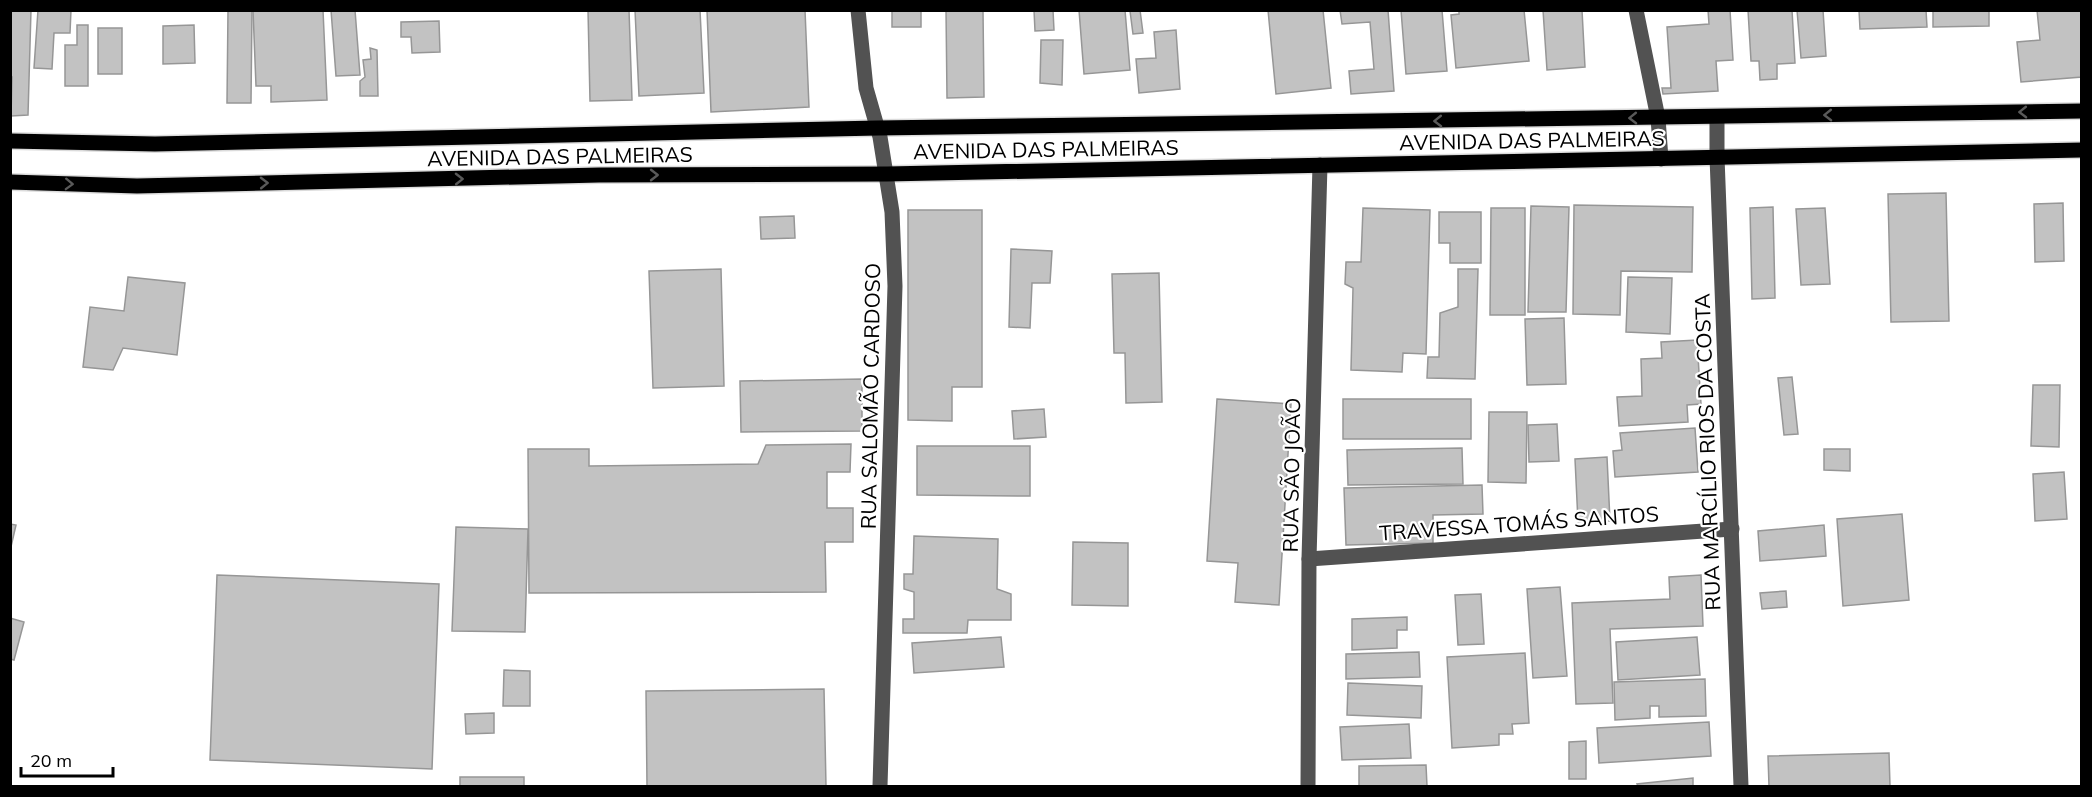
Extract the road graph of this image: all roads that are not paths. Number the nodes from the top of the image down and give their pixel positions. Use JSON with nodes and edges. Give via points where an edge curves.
{"nodes":[{"id":1,"x":858,"y":10,"type":"edge"},
{"id":2,"x":1636,"y":10,"type":"edge"},
{"id":3,"x":2082,"y":111,"type":"edge"},
{"id":4,"x":1717,"y":117,"type":"junction"},
{"id":5,"x":1658,"y":118,"type":"junction"},
{"id":6,"x":878,"y":128,"type":"junction"},
{"id":7,"x":10,"y":141,"type":"edge"},
{"id":8,"x":2082,"y":150,"type":"edge"},
{"id":9,"x":1717,"y":157,"type":"junction"},
{"id":10,"x":1661,"y":159,"type":"junction"},
{"id":11,"x":1320,"y":165,"type":"junction"},
{"id":12,"x":887,"y":174,"type":"junction"},
{"id":13,"x":10,"y":182,"type":"edge"},
{"id":14,"x":1732,"y":529,"type":"junction"},
{"id":15,"x":1310,"y":559,"type":"junction"},
{"id":16,"x":880,"y":786,"type":"edge"},
{"id":17,"x":1308,"y":786,"type":"edge"},
{"id":18,"x":1741,"y":786,"type":"edge"}],
"edges":[{"from":1,"to":6,"type":"street","name":"RUA SALOMÃO CARDOSO","via":[[866,88]]},
{"from":2,"to":5,"type":"street"},
{"from":3,"to":4,"type":"main road","name":"AVENIDA DAS PALMEIRAS","one_way":true},
{"from":4,"to":5,"type":"main road","name":"AVENIDA DAS PALMEIRAS"},
{"from":4,"to":9,"type":"street","name":"RUA MARCÍLIO RIOS DA COSTA"},
{"from":5,"to":6,"type":"main road","name":"AVENIDA DAS PALMEIRAS","one_way":true},
{"from":5,"to":10,"type":"street"},
{"from":6,"to":7,"type":"main road","name":"AVENIDA DAS PALMEIRAS","via":[[155,144]]},
{"from":6,"to":12,"type":"street","name":"RUA SALOMÃO CARDOSO"},
{"from":8,"to":9,"type":"main road","name":"AVENIDA DAS PALMEIRAS"},
{"from":9,"to":10,"type":"main road","name":"AVENIDA DAS PALMEIRAS"},
{"from":9,"to":14,"type":"street","name":"RUA MARCÍLIO RIOS DA COSTA"},
{"from":10,"to":11,"type":"main road","name":"AVENIDA DAS PALMEIRAS"},
{"from":11,"to":12,"type":"main road","name":"AVENIDA DAS PALMEIRAS"},
{"from":11,"to":15,"type":"street","name":"RUA SÃO JOÃO"},
{"from":13,"to":12,"type":"main road","name":"AVENIDA DAS PALMEIRAS","one_way":true,"via":[[137,186],[599,175]]},
{"from":12,"to":16,"type":"street","name":"RUA SALOMÃO CARDOSO","via":[[895,286]]},
{"from":14,"to":15,"type":"street","name":"TRAVESSA TOMÁS SANTOS"},
{"from":14,"to":18,"type":"street","name":"RUA MARCÍLIO RIOS DA COSTA"},
{"from":15,"to":17,"type":"street","name":"RUA SÃO JOÃO"}]}
